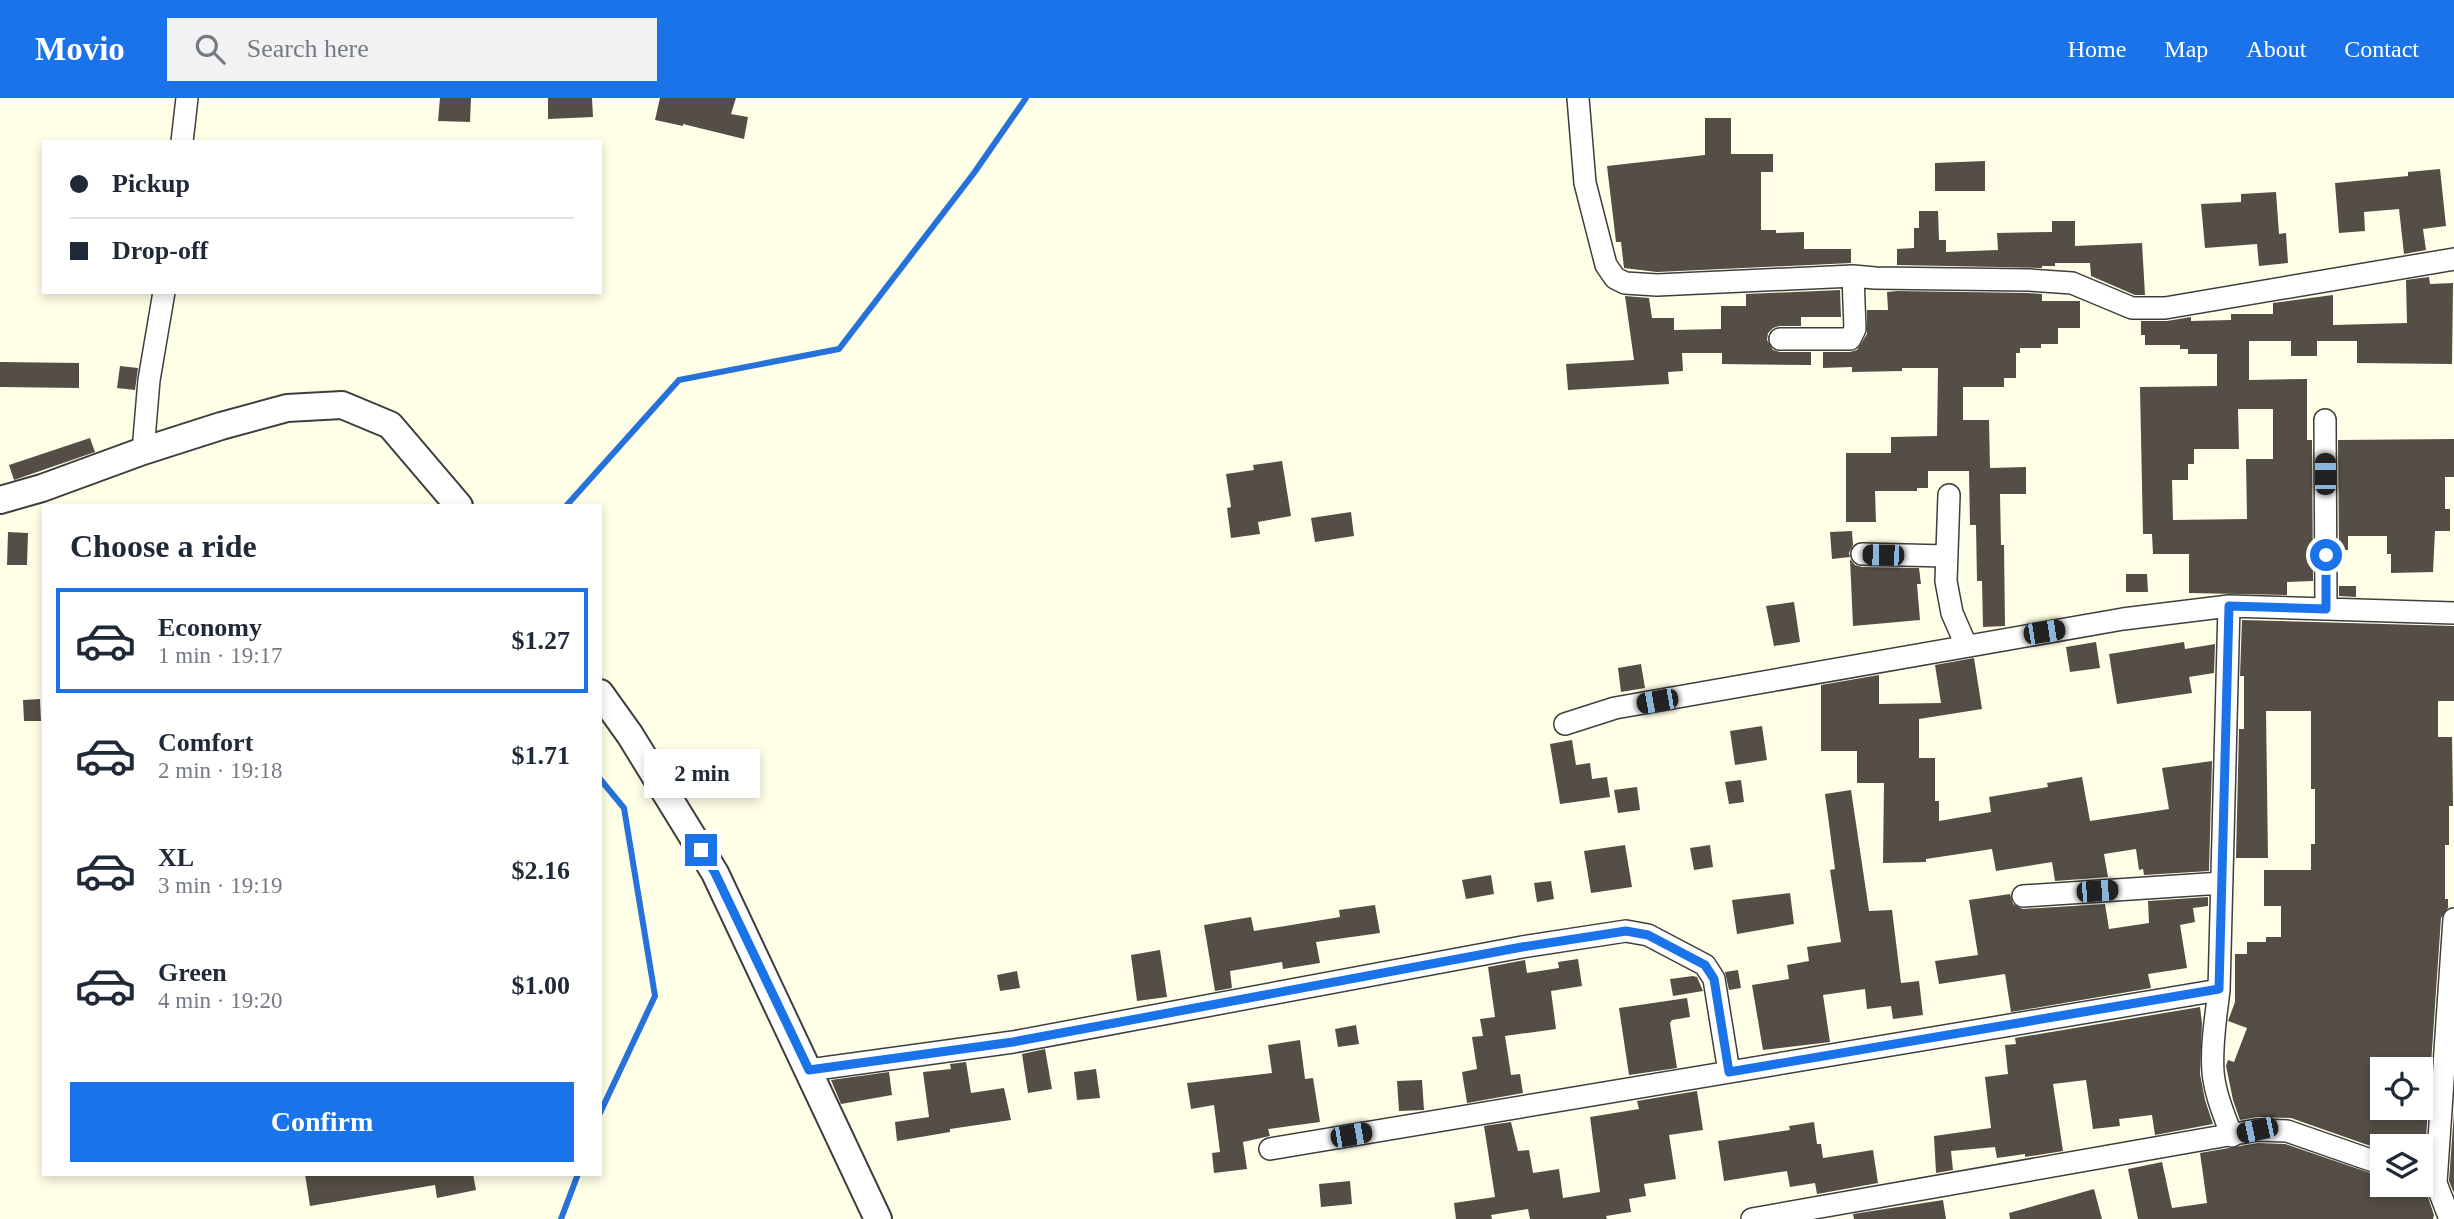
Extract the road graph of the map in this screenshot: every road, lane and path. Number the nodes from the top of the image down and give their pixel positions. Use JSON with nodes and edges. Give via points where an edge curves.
{"nodes":[{"id":1,"x":187,"y":98,"type":"edge"},
{"id":2,"x":1578,"y":98,"type":"edge"},
{"id":3,"x":182,"y":140,"type":"edge"},
{"id":4,"x":2454,"y":259,"type":"edge"},
{"id":5,"x":1853,"y":276,"type":"junction"},
{"id":6,"x":164,"y":294,"type":"edge"},
{"id":7,"x":1780,"y":338,"type":"dead end"},
{"id":8,"x":2325,"y":420,"type":"dead end"},
{"id":9,"x":143,"y":451,"type":"junction"},
{"id":10,"x":1949,"y":495,"type":"dead end"},
{"id":11,"x":0,"y":500,"type":"edge"},
{"id":12,"x":457,"y":504,"type":"edge"},
{"id":13,"x":1862,"y":554,"type":"dead end"},
{"id":14,"x":1947,"y":556,"type":"junction"},
{"id":15,"x":2229,"y":606,"type":"junction"},
{"id":16,"x":2326,"y":609,"type":"junction"},
{"id":17,"x":2454,"y":613,"type":"edge"},
{"id":18,"x":1966,"y":645,"type":"junction"},
{"id":19,"x":602,"y":696,"type":"edge"},
{"id":20,"x":1565,"y":724,"type":"dead end"},
{"id":21,"x":2222,"y":883,"type":"junction"},
{"id":22,"x":2023,"y":896,"type":"dead end"},
{"id":23,"x":2454,"y":920,"type":"edge"},
{"id":24,"x":2219,"y":989,"type":"junction"},
{"id":25,"x":809,"y":1070,"type":"junction"},
{"id":26,"x":1729,"y":1072,"type":"junction"},
{"id":27,"x":2433,"y":1134,"type":"edge"},
{"id":28,"x":2232,"y":1136,"type":"junction"},
{"id":29,"x":1270,"y":1149,"type":"dead end"},
{"id":30,"x":2370,"y":1160,"type":"edge"},
{"id":31,"x":2433,"y":1189,"type":"edge"},
{"id":32,"x":878,"y":1219,"type":"edge"},
{"id":33,"x":1752,"y":1219,"type":"edge"},
{"id":34,"x":2450,"y":1219,"type":"edge"}],
"edges":[{"from":1,"to":3,"type":"street"},
{"from":2,"to":5,"type":"street","via":[[1585,183],[1606,265],[1615,278],[1657,285]]},
{"from":4,"to":5,"type":"street","via":[[2165,308],[2132,308],[2072,283]]},
{"from":5,"to":7,"type":"street","via":[[1855,330],[1850,339]]},
{"from":6,"to":9,"type":"street"},
{"from":8,"to":16,"type":"street"},
{"from":9,"to":11,"type":"street"},
{"from":9,"to":12,"type":"street","via":[[287,408],[342,405],[390,425]]},
{"from":10,"to":14,"type":"street"},
{"from":13,"to":14,"type":"street"},
{"from":14,"to":18,"type":"street","via":[[1952,613]]},
{"from":15,"to":16,"type":"street"},
{"from":15,"to":18,"type":"street"},
{"from":15,"to":21,"type":"street"},
{"from":16,"to":17,"type":"street"},
{"from":18,"to":20,"type":"street","via":[[1615,708]]},
{"from":19,"to":25,"type":"street","via":[[715,873]]},
{"from":21,"to":22,"type":"street"},
{"from":21,"to":24,"type":"street"},
{"from":23,"to":27,"type":"street"},
{"from":24,"to":26,"type":"street"},
{"from":24,"to":28,"type":"street","via":[[2213,1074]]},
{"from":25,"to":26,"type":"street","via":[[1013,1042],[1626,931],[1648,935],[1705,965],[1714,979]]},
{"from":25,"to":32,"type":"street"},
{"from":26,"to":29,"type":"street"},
{"from":28,"to":30,"type":"street","via":[[2257,1130],[2287,1131]]},
{"from":28,"to":33,"type":"street"},
{"from":31,"to":34,"type":"street"}]}
